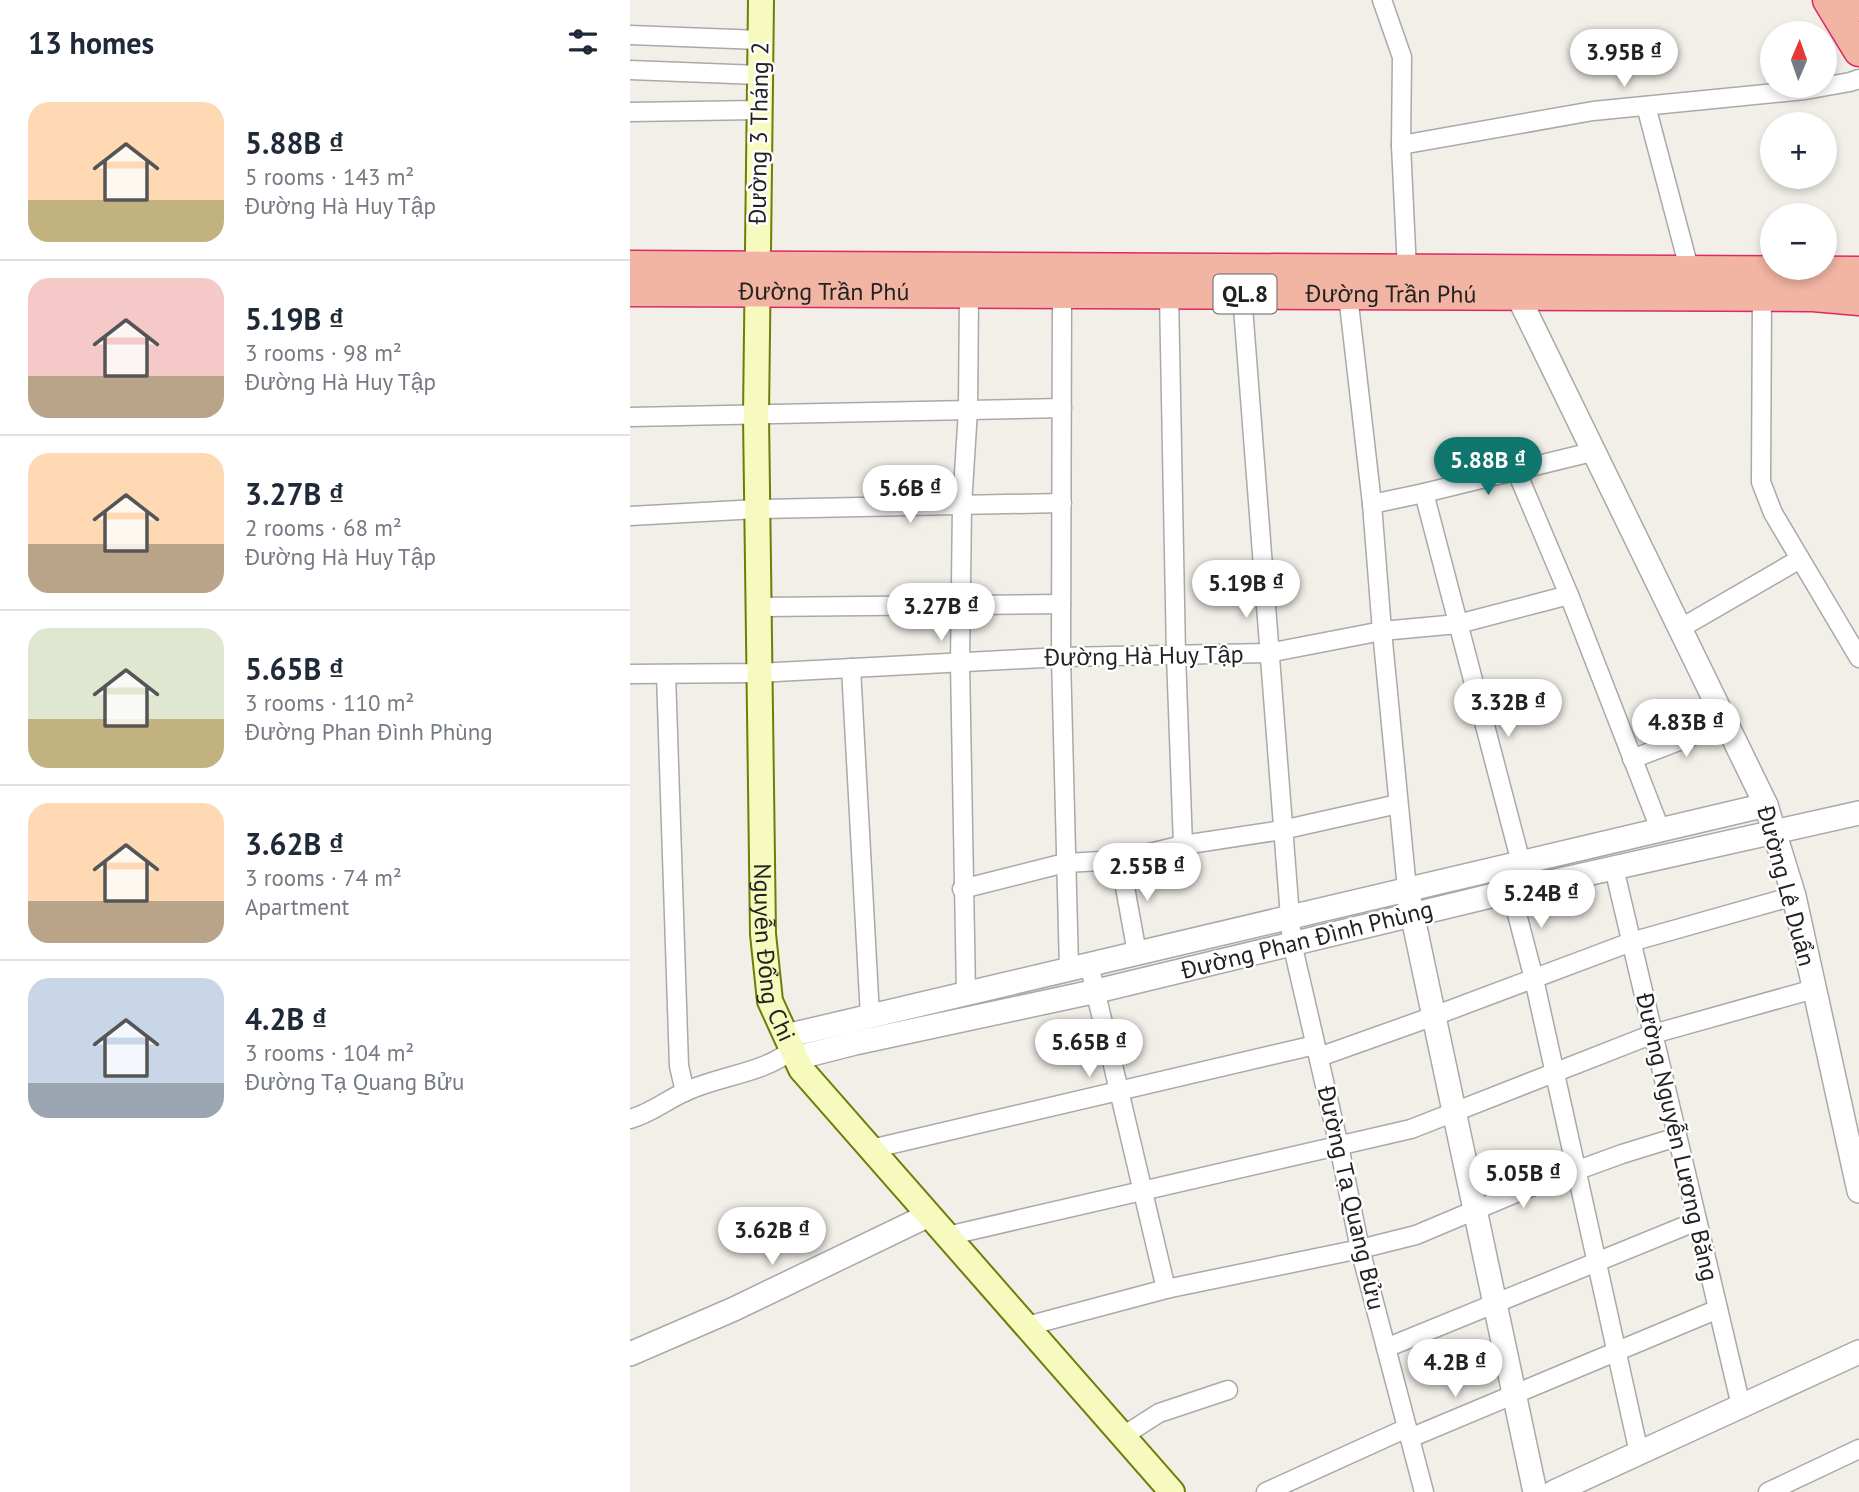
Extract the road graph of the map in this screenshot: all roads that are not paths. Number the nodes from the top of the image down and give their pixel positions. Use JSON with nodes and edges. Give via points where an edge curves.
{"nodes":[{"id":1,"x":761,"y":0,"type":"edge"},
{"id":2,"x":1382,"y":0,"type":"edge"},
{"id":3,"x":1828,"y":0,"type":"edge"},
{"id":4,"x":1855,"y":0,"type":"edge"},
{"id":5,"x":1859,"y":6,"type":"edge"},
{"id":6,"x":630,"y":35,"type":"edge"},
{"id":7,"x":760,"y":40,"type":"junction"},
{"id":8,"x":1859,"y":51,"type":"edge"},
{"id":9,"x":630,"y":70,"type":"edge"},
{"id":10,"x":759,"y":75,"type":"junction"},
{"id":11,"x":1859,"y":79,"type":"edge"},
{"id":12,"x":1646,"y":106,"type":"junction"},
{"id":13,"x":758,"y":110,"type":"junction"},
{"id":14,"x":630,"y":112,"type":"edge"},
{"id":15,"x":1401,"y":145,"type":"junction"},
{"id":16,"x":1859,"y":258,"type":"edge"},
{"id":17,"x":630,"y":266,"type":"edge"},
{"id":18,"x":1837,"y":268,"type":"edge"},
{"id":19,"x":1407,"y":270,"type":"junction"},
{"id":20,"x":1690,"y":272,"type":"junction"},
{"id":21,"x":1837,"y":272,"type":"edge"},
{"id":22,"x":1859,"y":272,"type":"edge"},
{"id":23,"x":1760,"y":273,"type":"edge"},
{"id":24,"x":758,"y":279,"type":"junction"},
{"id":25,"x":630,"y":291,"type":"edge"},
{"id":26,"x":970,"y":293,"type":"junction"},
{"id":27,"x":1062,"y":293,"type":"junction"},
{"id":28,"x":1169,"y":294,"type":"junction"},
{"id":29,"x":1242,"y":294,"type":"junction"},
{"id":30,"x":1348,"y":295,"type":"junction"},
{"id":31,"x":1518,"y":296,"type":"junction"},
{"id":32,"x":1762,"y":296,"type":"junction"},
{"id":33,"x":1859,"y":300,"type":"edge"},
{"id":34,"x":1062,"y":408,"type":"junction"},
{"id":35,"x":968,"y":410,"type":"junction"},
{"id":36,"x":756,"y":416,"type":"junction"},
{"id":37,"x":630,"y":417,"type":"edge"},
{"id":38,"x":1596,"y":451,"type":"junction"},
{"id":39,"x":1516,"y":470,"type":"junction"},
{"id":40,"x":1424,"y":494,"type":"junction"},
{"id":41,"x":1062,"y":503,"type":"junction"},
{"id":42,"x":1372,"y":504,"type":"junction"},
{"id":43,"x":962,"y":505,"type":"junction"},
{"id":44,"x":757,"y":509,"type":"junction"},
{"id":45,"x":630,"y":516,"type":"edge"},
{"id":46,"x":1800,"y":559,"type":"junction"},
{"id":47,"x":1569,"y":595,"type":"junction"},
{"id":48,"x":1061,"y":604,"type":"junction"},
{"id":49,"x":961,"y":605,"type":"junction"},
{"id":50,"x":758,"y":607,"type":"junction"},
{"id":51,"x":1458,"y":624,"type":"junction"},
{"id":52,"x":1681,"y":628,"type":"junction"},
{"id":53,"x":1382,"y":631,"type":"junction"},
{"id":54,"x":1268,"y":653,"type":"junction"},
{"id":55,"x":1858,"y":654,"type":"edge"},
{"id":56,"x":1176,"y":655,"type":"junction"},
{"id":57,"x":1061,"y":657,"type":"junction"},
{"id":58,"x":960,"y":663,"type":"junction"},
{"id":59,"x":851,"y":668,"type":"junction"},
{"id":60,"x":759,"y":673,"type":"junction"},
{"id":61,"x":630,"y":674,"type":"edge"},
{"id":62,"x":666,"y":674,"type":"junction"},
{"id":63,"x":1727,"y":723,"type":"junction"},
{"id":64,"x":1632,"y":758,"type":"junction"},
{"id":65,"x":1398,"y":804,"type":"junction"},
{"id":66,"x":1766,"y":805,"type":"junction"},
{"id":67,"x":1859,"y":813,"type":"edge"},
{"id":68,"x":1282,"y":830,"type":"junction"},
{"id":69,"x":1660,"y":830,"type":"junction"},
{"id":70,"x":1776,"y":832,"type":"junction"},
{"id":71,"x":1183,"y":845,"type":"junction"},
{"id":72,"x":1120,"y":860,"type":"junction"},
{"id":73,"x":1065,"y":863,"type":"junction"},
{"id":74,"x":1521,"y":863,"type":"junction"},
{"id":75,"x":1614,"y":867,"type":"junction"},
{"id":76,"x":962,"y":889,"type":"junction"},
{"id":77,"x":1407,"y":889,"type":"junction"},
{"id":78,"x":1511,"y":891,"type":"junction"},
{"id":79,"x":1794,"y":896,"type":"junction"},
{"id":80,"x":1413,"y":915,"type":"junction"},
{"id":81,"x":1290,"y":916,"type":"junction"},
{"id":82,"x":1631,"y":942,"type":"junction"},
{"id":83,"x":1292,"y":943,"type":"junction"},
{"id":84,"x":1137,"y":953,"type":"junction"},
{"id":85,"x":1079,"y":966,"type":"junction"},
{"id":86,"x":1534,"y":979,"type":"junction"},
{"id":87,"x":1814,"y":989,"type":"junction"},
{"id":88,"x":1097,"y":991,"type":"junction"},
{"id":89,"x":965,"y":993,"type":"junction"},
{"id":90,"x":870,"y":1016,"type":"junction"},
{"id":91,"x":1434,"y":1016,"type":"junction"},
{"id":92,"x":1653,"y":1034,"type":"junction"},
{"id":93,"x":791,"y":1048,"type":"junction"},
{"id":94,"x":1317,"y":1051,"type":"junction"},
{"id":95,"x":1555,"y":1072,"type":"junction"},
{"id":96,"x":685,"y":1091,"type":"junction"},
{"id":97,"x":1120,"y":1092,"type":"junction"},
{"id":98,"x":1454,"y":1112,"type":"junction"},
{"id":99,"x":630,"y":1119,"type":"edge"},
{"id":100,"x":1677,"y":1137,"type":"junction"},
{"id":101,"x":1339,"y":1146,"type":"junction"},
{"id":102,"x":871,"y":1149,"type":"junction"},
{"id":103,"x":1575,"y":1171,"type":"junction"},
{"id":104,"x":1143,"y":1190,"type":"junction"},
{"id":105,"x":1859,"y":1191,"type":"edge"},
{"id":106,"x":1475,"y":1208,"type":"junction"},
{"id":107,"x":929,"y":1215,"type":"junction"},
{"id":108,"x":1697,"y":1221,"type":"junction"},
{"id":109,"x":947,"y":1236,"type":"junction"},
{"id":110,"x":1360,"y":1249,"type":"junction"},
{"id":111,"x":1596,"y":1261,"type":"junction"},
{"id":112,"x":1166,"y":1289,"type":"junction"},
{"id":113,"x":1495,"y":1304,"type":"junction"},
{"id":114,"x":1718,"y":1309,"type":"junction"},
{"id":115,"x":1027,"y":1326,"type":"junction"},
{"id":116,"x":1386,"y":1348,"type":"junction"},
{"id":117,"x":1616,"y":1350,"type":"junction"},
{"id":118,"x":1859,"y":1352,"type":"edge"},
{"id":119,"x":630,"y":1354,"type":"edge"},
{"id":120,"x":1228,"y":1390,"type":"dead end"},
{"id":121,"x":1515,"y":1395,"type":"junction"},
{"id":122,"x":1741,"y":1406,"type":"junction"},
{"id":123,"x":1408,"y":1433,"type":"junction"},
{"id":124,"x":1123,"y":1436,"type":"junction"},
{"id":125,"x":1859,"y":1449,"type":"edge"},
{"id":126,"x":1639,"y":1453,"type":"junction"},
{"id":127,"x":1172,"y":1492,"type":"edge"},
{"id":128,"x":1266,"y":1492,"type":"edge"},
{"id":129,"x":1424,"y":1492,"type":"edge"},
{"id":130,"x":1535,"y":1492,"type":"edge"},
{"id":131,"x":1554,"y":1492,"type":"edge"},
{"id":132,"x":1768,"y":1492,"type":"edge"}],
"edges":[{"from":1,"to":7,"type":"main road","name":"Đường 3 Tháng 2"},
{"from":2,"to":15,"type":"street","via":[[1402,57]]},
{"from":3,"to":8,"type":"highway"},
{"from":4,"to":5,"type":"highway"},
{"from":6,"to":7,"type":"street"},
{"from":7,"to":10,"type":"main road","name":"Đường 3 Tháng 2"},
{"from":9,"to":10,"type":"street"},
{"from":10,"to":13,"type":"main road","name":"Đường 3 Tháng 2"},
{"from":11,"to":12,"type":"street","via":[[1805,90]]},
{"from":12,"to":15,"type":"street"},
{"from":12,"to":20,"type":"street"},
{"from":13,"to":14,"type":"street"},
{"from":13,"to":24,"type":"main road","name":"Đường 3 Tháng 2"},
{"from":15,"to":19,"type":"street"},
{"from":16,"to":18,"type":"highway"},
{"from":17,"to":24,"type":"highway","name":"Đường Trần Phú","number":"QL.8"},
{"from":19,"to":20,"type":"highway","name":"Đường Trần Phú","number":"QL.8"},
{"from":19,"to":24,"type":"highway","name":"Đường Trần Phú","number":"QL.8"},
{"from":20,"to":23,"type":"highway","name":"Đường Trần Phú","number":"QL.8"},
{"from":21,"to":22,"type":"highway","name":"Đường Trần Phú","number":"QL.8"},
{"from":24,"to":25,"type":"highway","name":"Đường Trần Phú","number":"QL.8"},
{"from":24,"to":26,"type":"highway","name":"Đường Trần Phú","number":"QL.8"},
{"from":24,"to":36,"type":"main road","name":"Nguyễn Đổng Chi"},
{"from":26,"to":27,"type":"highway","name":"Đường Trần Phú","number":"QL.8"},
{"from":26,"to":35,"type":"street"},
{"from":27,"to":28,"type":"highway","name":"Đường Trần Phú","number":"QL.8"},
{"from":27,"to":34,"type":"street"},
{"from":28,"to":29,"type":"highway","name":"Đường Trần Phú","number":"QL.8"},
{"from":28,"to":56,"type":"street"},
{"from":29,"to":30,"type":"highway","name":"Đường Trần Phú","number":"QL.8"},
{"from":29,"to":54,"type":"street","name":"Đường Tạ Quang Bửu"},
{"from":30,"to":31,"type":"highway","name":"Đường Trần Phú","number":"QL.8"},
{"from":30,"to":42,"type":"street"},
{"from":31,"to":32,"type":"highway","name":"Đường Trần Phú","number":"QL.8"},
{"from":31,"to":38,"type":"street","name":"Đường Lê Duẩn"},
{"from":32,"to":33,"type":"highway","name":"Đường Trần Phú","number":"QL.8"},
{"from":32,"to":46,"type":"street","via":[[1761,482]]},
{"from":34,"to":35,"type":"street"},
{"from":34,"to":41,"type":"street"},
{"from":35,"to":36,"type":"street"},
{"from":35,"to":43,"type":"street"},
{"from":36,"to":37,"type":"street"},
{"from":36,"to":44,"type":"main road","name":"Nguyễn Đổng Chi"},
{"from":38,"to":39,"type":"street"},
{"from":38,"to":52,"type":"street","name":"Đường Lê Duẩn"},
{"from":39,"to":40,"type":"street"},
{"from":39,"to":47,"type":"street"},
{"from":40,"to":42,"type":"street"},
{"from":40,"to":51,"type":"street"},
{"from":41,"to":43,"type":"street"},
{"from":41,"to":48,"type":"street"},
{"from":42,"to":53,"type":"street"},
{"from":43,"to":44,"type":"street"},
{"from":43,"to":49,"type":"street"},
{"from":44,"to":45,"type":"street"},
{"from":44,"to":50,"type":"main road","name":"Nguyễn Đổng Chi"},
{"from":46,"to":52,"type":"street"},
{"from":46,"to":55,"type":"street"},
{"from":47,"to":51,"type":"street","name":"Đường Hà Huy Tập"},
{"from":47,"to":64,"type":"street"},
{"from":48,"to":49,"type":"street"},
{"from":48,"to":57,"type":"street"},
{"from":49,"to":50,"type":"street"},
{"from":49,"to":58,"type":"street"},
{"from":50,"to":60,"type":"main road","name":"Nguyễn Đổng Chi"},
{"from":51,"to":53,"type":"street","name":"Đường Hà Huy Tập"},
{"from":51,"to":74,"type":"street"},
{"from":52,"to":63,"type":"street","name":"Đường Lê Duẩn"},
{"from":53,"to":54,"type":"street","name":"Đường Hà Huy Tập"},
{"from":53,"to":65,"type":"street"},
{"from":54,"to":56,"type":"street","name":"Đường Hà Huy Tập"},
{"from":54,"to":68,"type":"street","name":"Đường Tạ Quang Bửu"},
{"from":56,"to":57,"type":"street","name":"Đường Hà Huy Tập"},
{"from":56,"to":71,"type":"street"},
{"from":57,"to":58,"type":"street","name":"Đường Hà Huy Tập"},
{"from":57,"to":73,"type":"street"},
{"from":58,"to":59,"type":"street","name":"Đường Hà Huy Tập"},
{"from":58,"to":76,"type":"street"},
{"from":59,"to":60,"type":"street","name":"Đường Hà Huy Tập"},
{"from":59,"to":90,"type":"street"},
{"from":60,"to":62,"type":"street","name":"Đường Hà Huy Tập"},
{"from":60,"to":93,"type":"main road","name":"Nguyễn Đổng Chi","via":[[763,934],[770,1001]]},
{"from":61,"to":62,"type":"street","name":"Đường Hà Huy Tập"},
{"from":62,"to":96,"type":"street","via":[[679,1066]]},
{"from":63,"to":64,"type":"street"},
{"from":63,"to":66,"type":"street","name":"Đường Lê Duẩn"},
{"from":64,"to":69,"type":"street"},
{"from":65,"to":68,"type":"street"},
{"from":65,"to":77,"type":"street"},
{"from":66,"to":69,"type":"street","name":"Đường Phan Đình Phùng"},
{"from":66,"to":70,"type":"street","name":"Đường Lê Duẩn"},
{"from":67,"to":70,"type":"street","name":"Đường Phan Đình Phùng"},
{"from":68,"to":71,"type":"street"},
{"from":68,"to":81,"type":"street","name":"Đường Tạ Quang Bửu"},
{"from":69,"to":74,"type":"street","name":"Đường Phan Đình Phùng"},
{"from":70,"to":75,"type":"street","name":"Đường Phan Đình Phùng"},
{"from":70,"to":79,"type":"street","name":"Đường Lê Duẩn"},
{"from":71,"to":72,"type":"street"},
{"from":72,"to":73,"type":"street"},
{"from":72,"to":84,"type":"street"},
{"from":73,"to":76,"type":"street"},
{"from":73,"to":85,"type":"street"},
{"from":74,"to":77,"type":"street","name":"Đường Phan Đình Phùng"},
{"from":75,"to":78,"type":"street","name":"Đường Phan Đình Phùng"},
{"from":75,"to":82,"type":"street","name":"Đường Nguyễn Lương Băng"},
{"from":76,"to":89,"type":"street"},
{"from":77,"to":80,"type":"street"},
{"from":77,"to":81,"type":"street","name":"Đường Phan Đình Phùng"},
{"from":78,"to":80,"type":"street","name":"Đường Phan Đình Phùng"},
{"from":78,"to":86,"type":"street"},
{"from":79,"to":82,"type":"street"},
{"from":79,"to":87,"type":"street","name":"Đường Lê Duẩn"},
{"from":80,"to":83,"type":"street","name":"Đường Phan Đình Phùng"},
{"from":80,"to":91,"type":"street"},
{"from":81,"to":83,"type":"street","name":"Đường Tạ Quang Bửu"},
{"from":81,"to":84,"type":"street","name":"Đường Phan Đình Phùng"},
{"from":82,"to":86,"type":"street"},
{"from":82,"to":92,"type":"street","name":"Đường Nguyễn Lương Băng"},
{"from":83,"to":88,"type":"street","name":"Đường Phan Đình Phùng"},
{"from":83,"to":94,"type":"street","name":"Đường Tạ Quang Bửu"},
{"from":84,"to":85,"type":"street","name":"Đường Phan Đình Phùng"},
{"from":85,"to":88,"type":"street"},
{"from":85,"to":89,"type":"street","name":"Đường Phan Đình Phùng"},
{"from":86,"to":91,"type":"street"},
{"from":86,"to":95,"type":"street"},
{"from":87,"to":92,"type":"street"},
{"from":87,"to":105,"type":"street","name":"Đường Lê Duẩn"},
{"from":88,"to":93,"type":"street","name":"Đường Phan Đình Phùng","via":[[855,1043]]},
{"from":88,"to":97,"type":"street"},
{"from":89,"to":90,"type":"street","name":"Đường Phan Đình Phùng"},
{"from":90,"to":93,"type":"street","name":"Đường Phan Đình Phùng"},
{"from":91,"to":94,"type":"street"},
{"from":91,"to":98,"type":"street"},
{"from":92,"to":95,"type":"street"},
{"from":92,"to":100,"type":"street","name":"Đường Nguyễn Lương Băng"},
{"from":93,"to":96,"type":"street","via":[[769,1065]]},
{"from":93,"to":102,"type":"main road","name":"Nguyễn Đổng Chi","via":[[801,1069]]},
{"from":94,"to":97,"type":"street"},
{"from":94,"to":101,"type":"street","name":"Đường Tạ Quang Bửu"},
{"from":95,"to":98,"type":"street"},
{"from":95,"to":103,"type":"street"},
{"from":96,"to":99,"type":"street"},
{"from":97,"to":102,"type":"street"},
{"from":97,"to":104,"type":"street"},
{"from":98,"to":101,"type":"street","via":[[1411,1129]]},
{"from":98,"to":106,"type":"street"},
{"from":100,"to":103,"type":"street"},
{"from":100,"to":108,"type":"street","name":"Đường Nguyễn Lương Băng"},
{"from":101,"to":104,"type":"street"},
{"from":101,"to":110,"type":"street","name":"Đường Tạ Quang Bửu"},
{"from":102,"to":107,"type":"main road","name":"Nguyễn Đổng Chi"},
{"from":103,"to":106,"type":"street"},
{"from":103,"to":111,"type":"street"},
{"from":104,"to":109,"type":"street"},
{"from":104,"to":112,"type":"street"},
{"from":106,"to":110,"type":"street","via":[[1435,1228]]},
{"from":106,"to":113,"type":"street"},
{"from":107,"to":109,"type":"main road","name":"Nguyễn Đổng Chi"},
{"from":107,"to":119,"type":"street"},
{"from":108,"to":111,"type":"street"},
{"from":108,"to":114,"type":"street","name":"Đường Nguyễn Lương Băng"},
{"from":109,"to":115,"type":"main road","name":"Nguyễn Đổng Chi"},
{"from":110,"to":112,"type":"street"},
{"from":110,"to":116,"type":"street","name":"Đường Tạ Quang Bửu"},
{"from":111,"to":113,"type":"street"},
{"from":111,"to":117,"type":"street"},
{"from":112,"to":115,"type":"street"},
{"from":113,"to":116,"type":"street"},
{"from":113,"to":121,"type":"street"},
{"from":114,"to":117,"type":"street"},
{"from":114,"to":122,"type":"street","name":"Đường Nguyễn Lương Băng"},
{"from":115,"to":124,"type":"main road","name":"Nguyễn Đổng Chi"},
{"from":116,"to":123,"type":"street","name":"Đường Tạ Quang Bửu"},
{"from":117,"to":121,"type":"street"},
{"from":117,"to":126,"type":"street"},
{"from":118,"to":122,"type":"street"},
{"from":120,"to":124,"type":"street","via":[[1158,1413]]},
{"from":121,"to":123,"type":"street"},
{"from":121,"to":130,"type":"street"},
{"from":122,"to":126,"type":"street"},
{"from":123,"to":128,"type":"street"},
{"from":123,"to":129,"type":"street","name":"Đường Tạ Quang Bửu"},
{"from":124,"to":127,"type":"main road","name":"Nguyễn Đổng Chi"},
{"from":125,"to":132,"type":"street"},
{"from":126,"to":131,"type":"street"}]}
